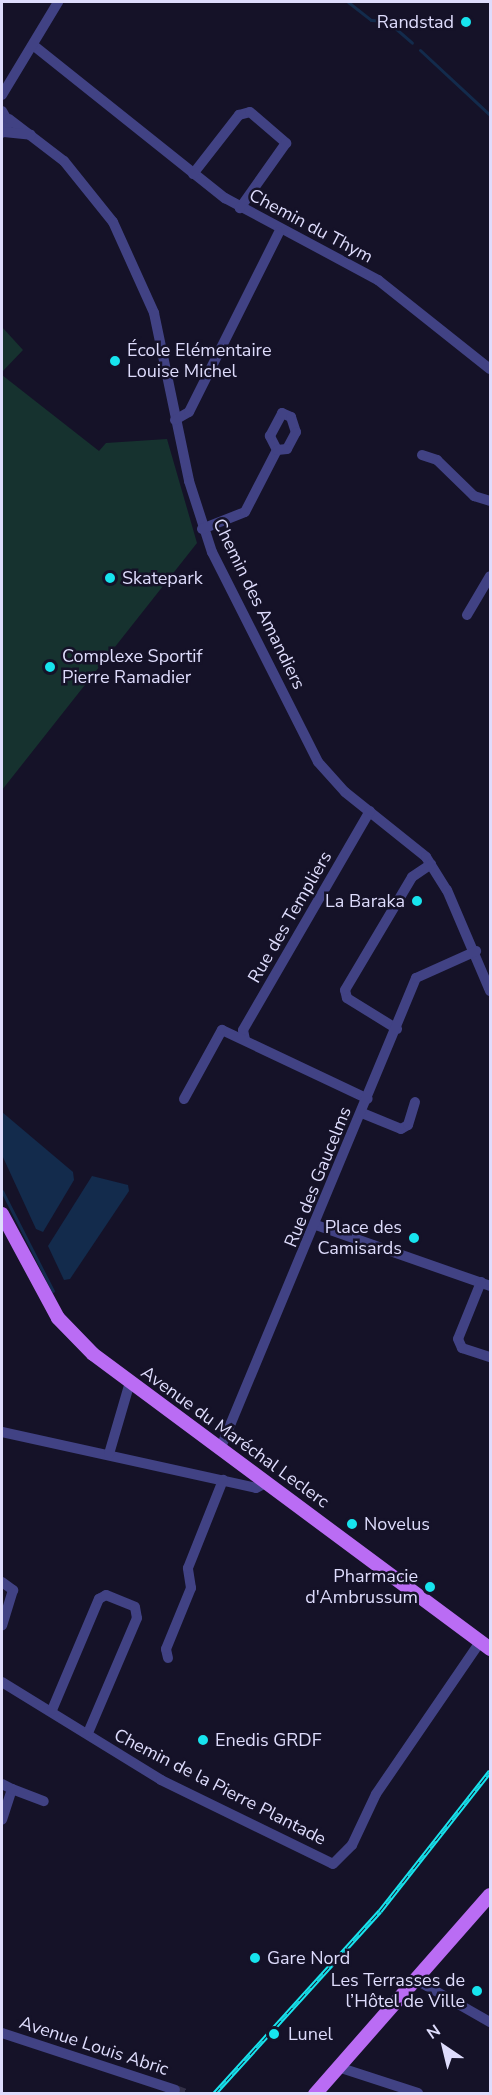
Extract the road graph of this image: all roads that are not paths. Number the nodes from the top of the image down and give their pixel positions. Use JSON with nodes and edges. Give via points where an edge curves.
{"nodes":[{"id":1,"x":58,"y":2,"type":"edge"},
{"id":2,"x":33,"y":45,"type":"junction"},
{"id":3,"x":5,"y":92,"type":"edge"},
{"id":4,"x":5,"y":114,"type":"edge"},
{"id":5,"x":3,"y":132,"type":"edge"},
{"id":6,"x":31,"y":135,"type":"junction"},
{"id":7,"x":193,"y":174,"type":"junction"},
{"id":8,"x":240,"y":208,"type":"junction"},
{"id":9,"x":279,"y":231,"type":"junction"},
{"id":10,"x":490,"y":369,"type":"edge"},
{"id":11,"x":175,"y":420,"type":"junction"},
{"id":12,"x":277,"y":450,"type":"dead end"},
{"id":13,"x":422,"y":455,"type":"dead end"},
{"id":14,"x":490,"y":501,"type":"edge"},
{"id":15,"x":202,"y":529,"type":"junction"},
{"id":16,"x":490,"y":576,"type":"edge"},
{"id":17,"x":467,"y":615,"type":"dead end"},
{"id":18,"x":370,"y":811,"type":"junction"},
{"id":19,"x":430,"y":864,"type":"junction"},
{"id":20,"x":476,"y":951,"type":"junction"},
{"id":21,"x":490,"y":991,"type":"edge"},
{"id":22,"x":397,"y":1029,"type":"junction"},
{"id":23,"x":245,"y":1040,"type":"junction"},
{"id":24,"x":184,"y":1099,"type":"dead end"},
{"id":25,"x":368,"y":1099,"type":"junction"},
{"id":26,"x":415,"y":1102,"type":"dead end"},
{"id":27,"x":362,"y":1113,"type":"junction"},
{"id":28,"x":2,"y":1214,"type":"edge"},
{"id":29,"x":316,"y":1225,"type":"junction"},
{"id":30,"x":486,"y":1284,"type":"edge"},
{"id":31,"x":490,"y":1357,"type":"edge"},
{"id":32,"x":130,"y":1382,"type":"junction"},
{"id":33,"x":2,"y":1432,"type":"edge"},
{"id":34,"x":221,"y":1447,"type":"junction"},
{"id":35,"x":109,"y":1454,"type":"junction"},
{"id":36,"x":223,"y":1480,"type":"junction"},
{"id":37,"x":268,"y":1482,"type":"junction"},
{"id":38,"x":2,"y":1582,"type":"edge"},
{"id":39,"x":2,"y":1625,"type":"edge"},
{"id":40,"x":485,"y":1645,"type":"edge"},
{"id":41,"x":168,"y":1658,"type":"dead end"},
{"id":42,"x":2,"y":1682,"type":"edge"},
{"id":43,"x":52,"y":1710,"type":"junction"},
{"id":44,"x":88,"y":1733,"type":"junction"},
{"id":45,"x":7,"y":1786,"type":"edge"},
{"id":46,"x":44,"y":1801,"type":"dead end"},
{"id":47,"x":2,"y":1820,"type":"edge"},
{"id":48,"x":490,"y":1895,"type":"edge"},
{"id":49,"x":418,"y":1981,"type":"junction"},
{"id":50,"x":490,"y":2022,"type":"edge"},
{"id":51,"x":2,"y":2033,"type":"edge"},
{"id":52,"x":341,"y":2068,"type":"junction"},
{"id":53,"x":175,"y":2090,"type":"dead end"},
{"id":54,"x":418,"y":2093,"type":"edge"},
{"id":55,"x":315,"y":2094,"type":"edge"}],
"edges":[{"from":1,"to":2,"type":"street"},
{"from":2,"to":3,"type":"street"},
{"from":2,"to":7,"type":"street","name":"Chemin du Thym"},
{"from":3,"to":4,"type":"street"},
{"from":4,"to":5,"type":"street"},
{"from":4,"to":6,"type":"street","name":"Chemin des Amandiers"},
{"from":5,"to":6,"type":"street"},
{"from":6,"to":11,"type":"street","name":"Chemin des Amandiers","via":[[91,193],[128,249],[154,313]]},
{"from":7,"to":8,"type":"street","name":"Chemin du Thym"},
{"from":7,"to":8,"type":"street","via":[[239,115],[250,112],[286,143]]},
{"from":8,"to":9,"type":"street","name":"Chemin du Thym"},
{"from":9,"to":10,"type":"street","name":"Chemin du Thym","via":[[378,280]]},
{"from":9,"to":11,"type":"street","via":[[189,412]]},
{"from":11,"to":15,"type":"street","name":"Chemin des Amandiers"},
{"from":12,"to":15,"type":"street","via":[[245,512]]},
{"from":13,"to":14,"type":"street","via":[[438,460],[474,496]]},
{"from":15,"to":18,"type":"street","name":"Chemin des Amandiers","via":[[306,742],[330,778]]},
{"from":16,"to":17,"type":"street"},
{"from":18,"to":19,"type":"street","name":"Chemin des Amandiers","via":[[409,839]]},
{"from":18,"to":23,"type":"street","name":"Rue des Templiers","via":[[243,1030]]},
{"from":19,"to":20,"type":"street","name":"Chemin des Amandiers"},
{"from":19,"to":22,"type":"street","via":[[412,877],[345,990],[347,998]]},
{"from":20,"to":21,"type":"street","name":"Chemin des Amandiers"},
{"from":20,"to":22,"type":"street","name":"Rue des Gaucelms","via":[[420,975]]},
{"from":22,"to":25,"type":"street","name":"Rue des Gaucelms"},
{"from":23,"to":24,"type":"street","via":[[222,1030]]},
{"from":23,"to":25,"type":"street"},
{"from":25,"to":27,"type":"street","name":"Rue des Gaucelms"},
{"from":26,"to":27,"type":"street","via":[[408,1125],[401,1129]]},
{"from":27,"to":29,"type":"street","name":"Rue des Gaucelms"},
{"from":28,"to":32,"type":"main road","name":"Avenue du Maréchal Leclerc","via":[[58,1318]]},
{"from":29,"to":30,"type":"street"},
{"from":29,"to":34,"type":"street","name":"Rue des Gaucelms"},
{"from":30,"to":31,"type":"street","via":[[458,1340],[462,1348]]},
{"from":32,"to":34,"type":"main road","name":"Avenue du Maréchal Leclerc"},
{"from":32,"to":35,"type":"street"},
{"from":33,"to":35,"type":"street"},
{"from":34,"to":37,"type":"main road","name":"Avenue du Maréchal Leclerc"},
{"from":35,"to":36,"type":"street"},
{"from":36,"to":37,"type":"street","via":[[256,1488]]},
{"from":36,"to":41,"type":"street","via":[[188,1568],[190,1588],[166,1648]]},
{"from":37,"to":40,"type":"main road","name":"Avenue du Maréchal Leclerc"},
{"from":38,"to":39,"type":"street","via":[[13,1590]]},
{"from":40,"to":44,"type":"street","name":"Chemin de la Pierre Plantade","via":[[376,1794],[352,1845],[333,1864],[161,1780]]},
{"from":42,"to":43,"type":"street","name":"Chemin de la Pierre Plantade"},
{"from":43,"to":44,"type":"street","name":"Chemin de la Pierre Plantade"},
{"from":43,"to":44,"type":"street","via":[[99,1599],[106,1595],[135,1607],[137,1618]]},
{"from":45,"to":46,"type":"street"},
{"from":45,"to":47,"type":"street"},
{"from":48,"to":49,"type":"main road"},
{"from":49,"to":50,"type":"street"},
{"from":49,"to":52,"type":"main road"},
{"from":51,"to":53,"type":"street","name":"Avenue Louis Abric"},
{"from":52,"to":54,"type":"street"},
{"from":52,"to":55,"type":"main road"}]}
